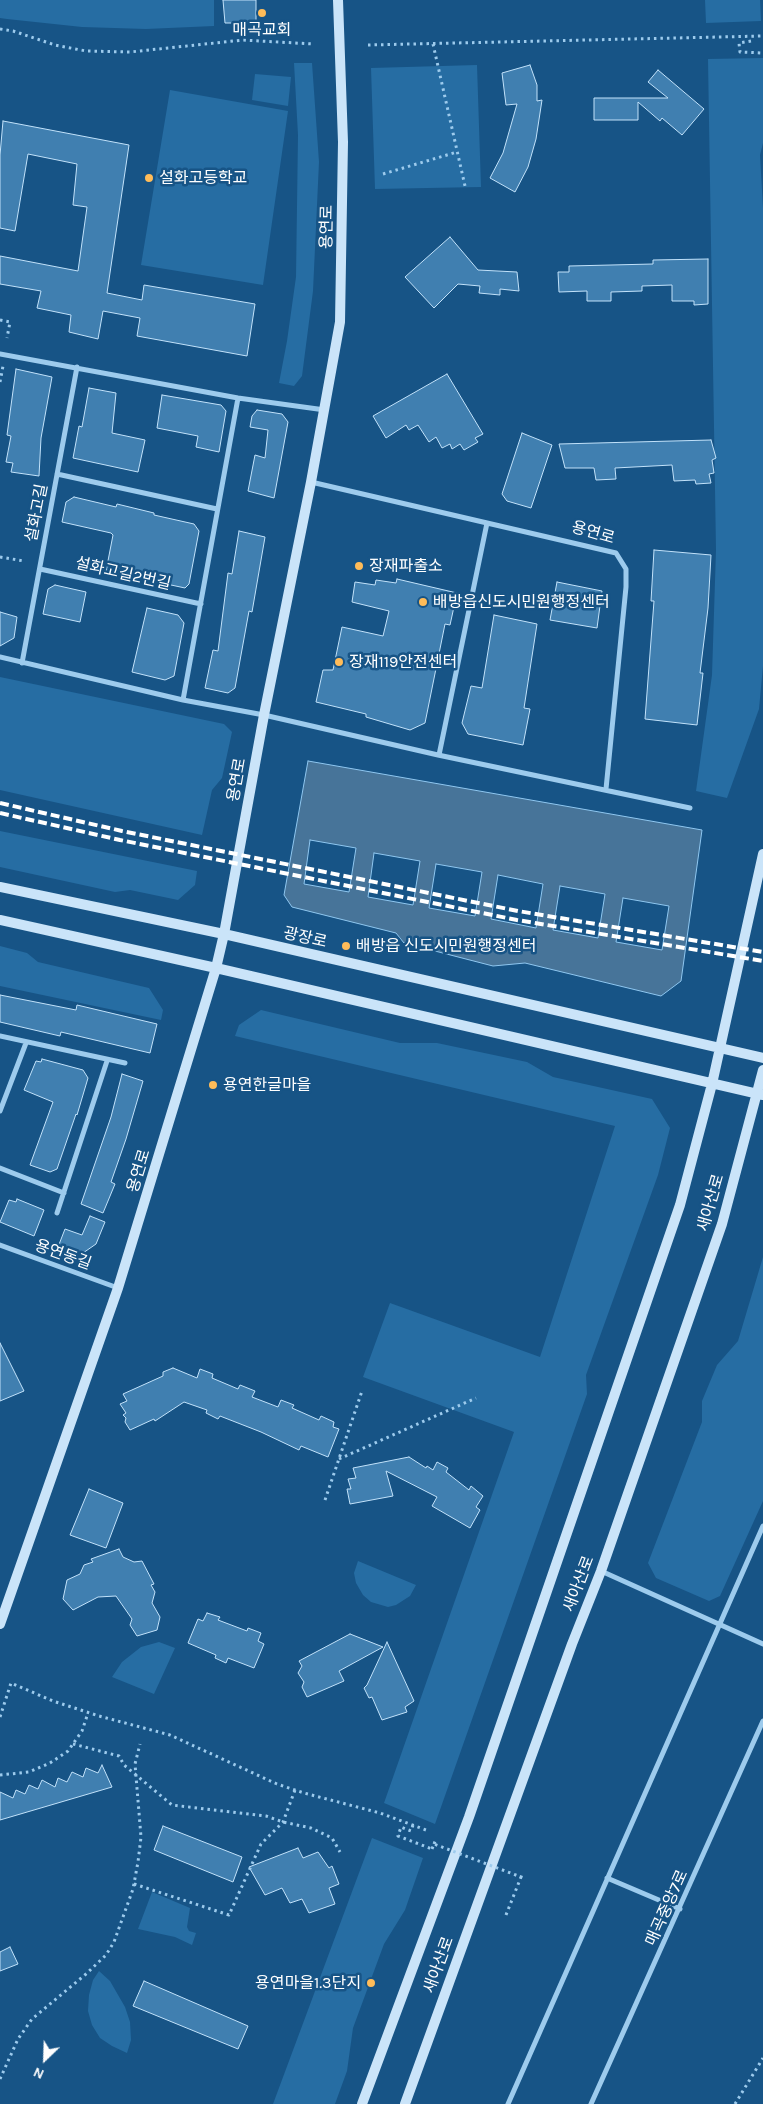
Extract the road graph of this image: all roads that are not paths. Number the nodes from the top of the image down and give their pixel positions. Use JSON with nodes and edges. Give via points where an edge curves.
{"nodes":[{"id":1,"x":338,"y":0,"type":"edge"},
{"id":2,"x":0,"y":354,"type":"edge"},
{"id":3,"x":77,"y":367,"type":"junction"},
{"id":4,"x":238,"y":398,"type":"junction"},
{"id":5,"x":325,"y":410,"type":"junction"},
{"id":6,"x":57,"y":474,"type":"junction"},
{"id":7,"x":311,"y":482,"type":"junction"},
{"id":8,"x":217,"y":509,"type":"junction"},
{"id":9,"x":487,"y":523,"type":"junction"},
{"id":10,"x":40,"y":568,"type":"junction"},
{"id":11,"x":200,"y":604,"type":"junction"},
{"id":12,"x":0,"y":658,"type":"edge"},
{"id":13,"x":22,"y":663,"type":"junction"},
{"id":14,"x":183,"y":700,"type":"junction"},
{"id":15,"x":264,"y":715,"type":"junction"},
{"id":16,"x":439,"y":755,"type":"junction"},
{"id":17,"x":606,"y":788,"type":"junction"},
{"id":18,"x":690,"y":808,"type":"dead end"},
{"id":19,"x":763,"y":854,"type":"edge"},
{"id":20,"x":0,"y":887,"type":"edge"},
{"id":21,"x":0,"y":920,"type":"edge"},
{"id":22,"x":224,"y":934,"type":"junction"},
{"id":23,"x":216,"y":968,"type":"junction"},
{"id":24,"x":0,"y":1036,"type":"edge"},
{"id":25,"x":26,"y":1043,"type":"junction"},
{"id":26,"x":719,"y":1050,"type":"junction"},
{"id":27,"x":763,"y":1058,"type":"edge"},
{"id":28,"x":107,"y":1060,"type":"junction"},
{"id":29,"x":125,"y":1063,"type":"dead end"},
{"id":30,"x":763,"y":1070,"type":"edge"},
{"id":31,"x":712,"y":1084,"type":"junction"},
{"id":32,"x":760,"y":1095,"type":"edge"},
{"id":33,"x":0,"y":1111,"type":"edge"},
{"id":34,"x":0,"y":1168,"type":"edge"},
{"id":35,"x":64,"y":1192,"type":"junction"},
{"id":36,"x":57,"y":1213,"type":"dead end"},
{"id":37,"x":0,"y":1245,"type":"edge"},
{"id":38,"x":118,"y":1288,"type":"junction"},
{"id":39,"x":763,"y":1526,"type":"edge"},
{"id":40,"x":600,"y":1572,"type":"junction"},
{"id":41,"x":0,"y":1624,"type":"edge"},
{"id":42,"x":719,"y":1625,"type":"junction"},
{"id":43,"x":763,"y":1644,"type":"edge"},
{"id":44,"x":763,"y":1722,"type":"edge"},
{"id":45,"x":607,"y":1878,"type":"junction"},
{"id":46,"x":680,"y":1909,"type":"junction"},
{"id":47,"x":362,"y":2104,"type":"edge"},
{"id":48,"x":405,"y":2104,"type":"edge"},
{"id":49,"x":508,"y":2104,"type":"edge"},
{"id":50,"x":591,"y":2104,"type":"edge"}],
"edges":[{"from":1,"to":5,"type":"main road","name":"용연로","via":[[343,142],[340,322]]},
{"from":2,"to":3,"type":"street"},
{"from":3,"to":4,"type":"street"},
{"from":3,"to":6,"type":"street","name":"설화고길"},
{"from":4,"to":5,"type":"street"},
{"from":4,"to":8,"type":"street"},
{"from":5,"to":7,"type":"main road","name":"용연로"},
{"from":6,"to":8,"type":"street"},
{"from":6,"to":10,"type":"street","name":"설화고길"},
{"from":7,"to":9,"type":"street","name":"용연로"},
{"from":7,"to":15,"type":"main road","name":"용연로"},
{"from":8,"to":11,"type":"street"},
{"from":9,"to":16,"type":"street"},
{"from":9,"to":17,"type":"street","name":"용연로","via":[[616,553],[626,569]]},
{"from":10,"to":11,"type":"street","name":"설화고길2번길"},
{"from":10,"to":13,"type":"street","name":"설화고길"},
{"from":11,"to":14,"type":"street"},
{"from":12,"to":13,"type":"street"},
{"from":13,"to":14,"type":"street"},
{"from":14,"to":15,"type":"street"},
{"from":15,"to":16,"type":"street"},
{"from":15,"to":22,"type":"main road","name":"용연로"},
{"from":16,"to":17,"type":"street"},
{"from":17,"to":18,"type":"street"},
{"from":19,"to":26,"type":"main road"},
{"from":20,"to":22,"type":"main road","name":"광장로"},
{"from":21,"to":23,"type":"main road"},
{"from":22,"to":23,"type":"main road","name":"용연로"},
{"from":22,"to":26,"type":"main road","name":"광장로"},
{"from":23,"to":31,"type":"main road"},
{"from":23,"to":38,"type":"main road","name":"용연로"},
{"from":24,"to":25,"type":"street"},
{"from":25,"to":28,"type":"street"},
{"from":25,"to":33,"type":"street"},
{"from":26,"to":27,"type":"main road","name":"광장로"},
{"from":26,"to":31,"type":"main road"},
{"from":28,"to":29,"type":"street"},
{"from":28,"to":35,"type":"street"},
{"from":30,"to":32,"type":"main road","name":"새아산로"},
{"from":31,"to":32,"type":"main road"},
{"from":31,"to":47,"type":"main road","via":[[680,1205],[469,1817]]},
{"from":32,"to":40,"type":"main road","name":"새아산로","via":[[722,1224]]},
{"from":34,"to":35,"type":"street"},
{"from":35,"to":36,"type":"street"},
{"from":37,"to":38,"type":"street","name":"용연동길"},
{"from":38,"to":41,"type":"main road","name":"용연로"},
{"from":39,"to":42,"type":"street"},
{"from":40,"to":42,"type":"street"},
{"from":40,"to":48,"type":"main road","name":"새아산로"},
{"from":42,"to":43,"type":"street"},
{"from":42,"to":45,"type":"street"},
{"from":44,"to":46,"type":"street","name":"매곡중앙7로"},
{"from":45,"to":46,"type":"street"},
{"from":45,"to":49,"type":"street"},
{"from":46,"to":50,"type":"street","name":"매곡중앙7로"}]}
